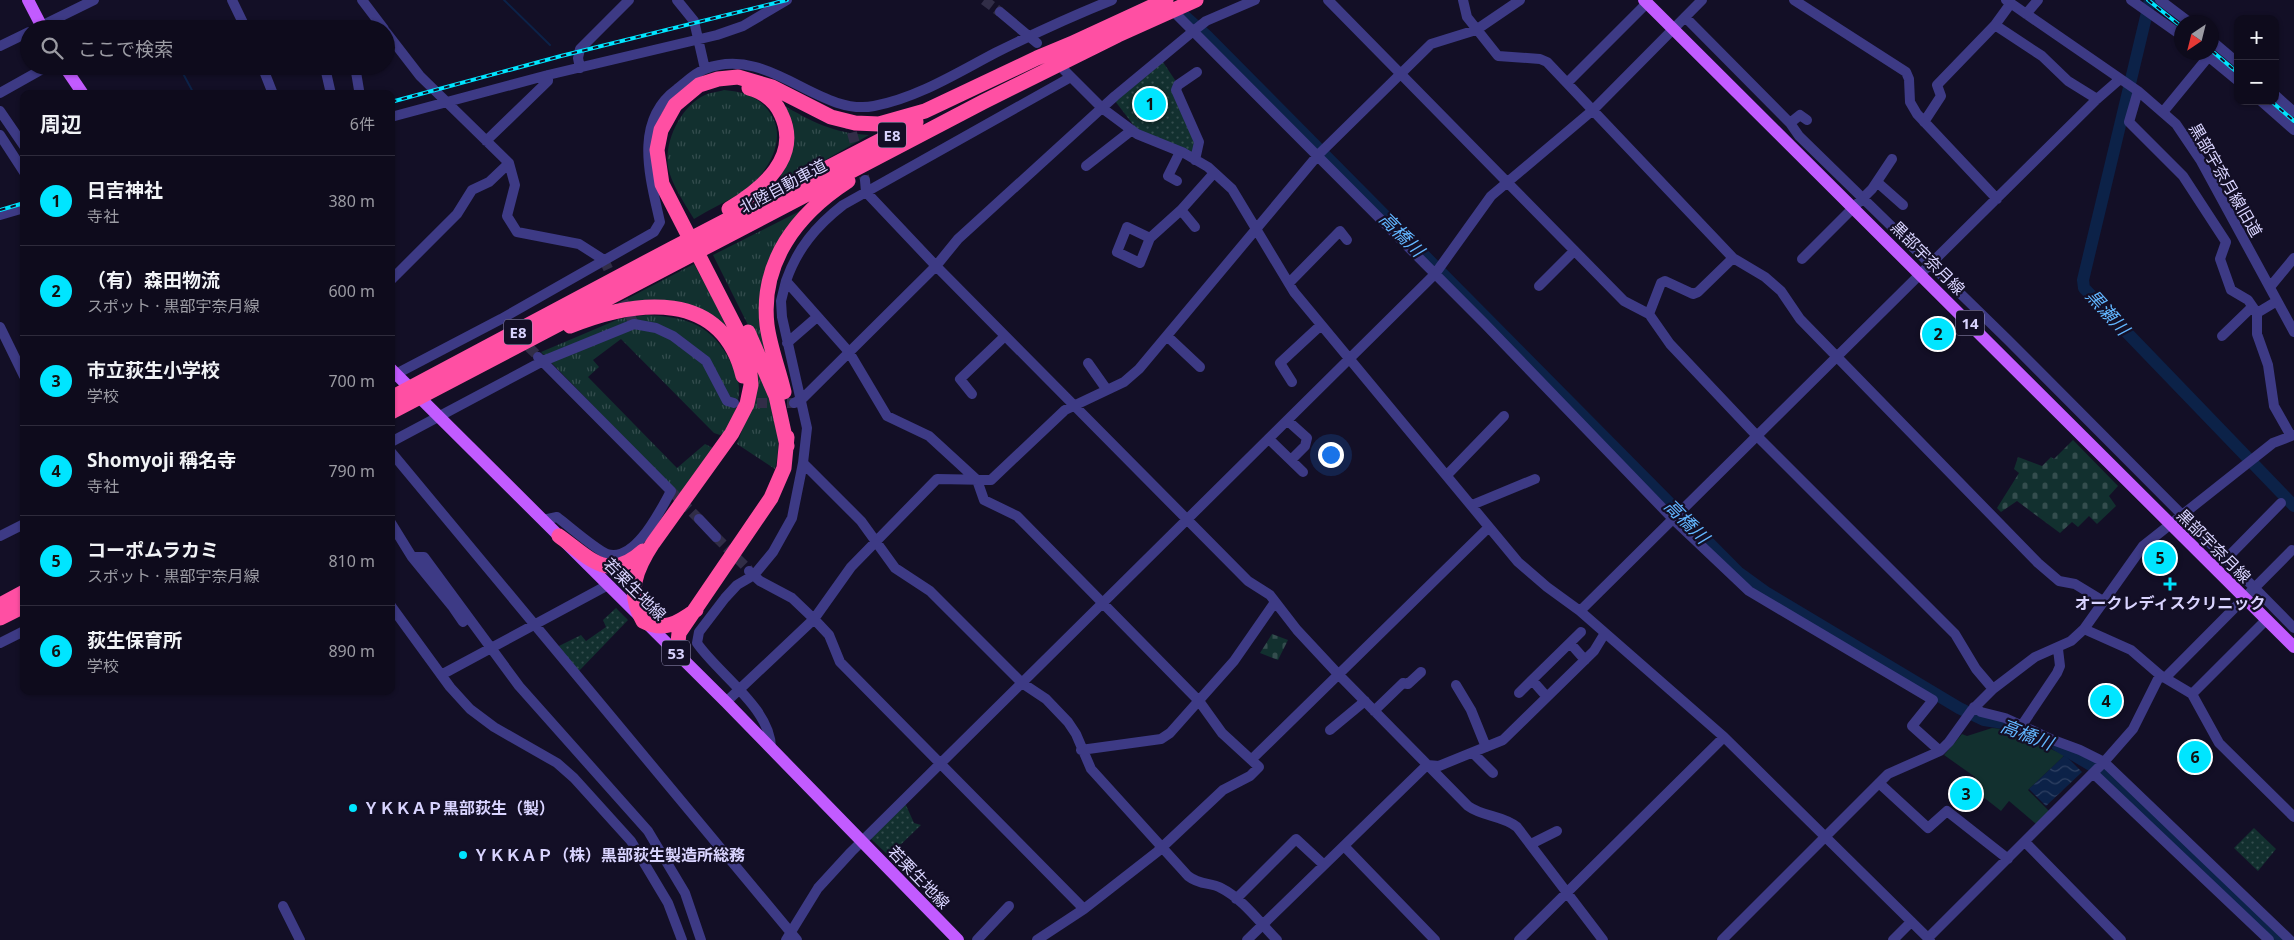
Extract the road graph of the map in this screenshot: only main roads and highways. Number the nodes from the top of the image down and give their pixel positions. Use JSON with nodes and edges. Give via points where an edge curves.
{"nodes":[{"id":1,"x":28,"y":0,"type":"edge"},
{"id":2,"x":1194,"y":1,"type":"edge"},
{"id":3,"x":1645,"y":1,"type":"edge"},
{"id":4,"x":1162,"y":5,"type":"edge"},
{"id":5,"x":37,"y":20,"type":"edge"},
{"id":6,"x":1072,"y":43,"type":"junction"},
{"id":7,"x":70,"y":75,"type":"edge"},
{"id":8,"x":80,"y":90,"type":"edge"},
{"id":9,"x":983,"y":102,"type":"junction"},
{"id":10,"x":713,"y":230,"type":"junction"},
{"id":11,"x":672,"y":251,"type":"junction"},
{"id":12,"x":395,"y":374,"type":"edge"},
{"id":13,"x":434,"y":386,"type":"junction"},
{"id":14,"x":397,"y":405,"type":"edge"},
{"id":15,"x":732,"y":433,"type":"junction"},
{"id":16,"x":787,"y":446,"type":"junction"},
{"id":17,"x":559,"y":536,"type":"junction"},
{"id":18,"x":653,"y":543,"type":"junction"},
{"id":19,"x":20,"y":594,"type":"edge"},
{"id":20,"x":0,"y":605,"type":"edge"},
{"id":21,"x":20,"y":608,"type":"edge"},
{"id":22,"x":696,"y":610,"type":"junction"},
{"id":23,"x":0,"y":618,"type":"edge"},
{"id":24,"x":643,"y":621,"type":"junction"},
{"id":25,"x":2294,"y":647,"type":"edge"},
{"id":26,"x":682,"y":658,"type":"junction"},
{"id":27,"x":958,"y":940,"type":"edge"}],
"edges":[{"from":1,"to":5,"type":"main road"},
{"from":2,"to":4,"type":"highway","name":"北陸自動車道","number":"E8"},
{"from":3,"to":25,"type":"main road","name":"黒部宇奈月線","number":"14","via":[[1854,208],[1925,269],[2169,524]]},
{"from":4,"to":6,"type":"highway","name":"北陸自動車道","number":"E8"},
{"from":4,"to":9,"type":"highway","name":"北陸自動車道","number":"E8"},
{"from":6,"to":10,"type":"highway","name":"北陸自動車道","number":"E8"},
{"from":6,"to":15,"type":"highway","via":[[925,111],[879,124],[831,117],[772,87],[738,77],[699,85],[675,105],[661,130],[657,150],[662,184],[742,342],[749,364],[751,385],[748,399]]},
{"from":7,"to":8,"type":"main road"},
{"from":9,"to":10,"type":"highway","name":"北陸自動車道","number":"E8"},
{"from":9,"to":16,"type":"highway","via":[[846,182],[810,211],[785,241],[770,276],[766,313],[784,391]]},
{"from":10,"to":11,"type":"highway"},
{"from":10,"to":16,"type":"highway","via":[[771,177],[782,160],[787,142],[783,117],[773,101],[745,87],[722,87],[691,100],[671,128],[665,160],[669,182],[680,207],[764,365],[781,412]]},
{"from":11,"to":13,"type":"highway","number":"E8"},
{"from":11,"to":13,"type":"highway","number":"E8","via":[[607,283]]},
{"from":12,"to":17,"type":"main road","name":"若栗生地線","number":"53"},
{"from":13,"to":14,"type":"highway"},
{"from":13,"to":15,"type":"highway","via":[[601,314],[642,306],[675,308],[694,314],[711,325],[737,358],[744,397]]},
{"from":15,"to":18,"type":"highway"},
{"from":16,"to":22,"type":"highway","via":[[781,478],[771,498]]},
{"from":17,"to":18,"type":"highway","via":[[589,558],[611,567],[625,566]]},
{"from":17,"to":24,"type":"main road","name":"若栗生地線","number":"53"},
{"from":18,"to":24,"type":"highway","via":[[637,568],[634,584],[636,609]]},
{"from":19,"to":20,"type":"highway"},
{"from":21,"to":23,"type":"highway"},
{"from":22,"to":24,"type":"highway","via":[[668,627],[656,627]]},
{"from":22,"to":26,"type":"highway","via":[[678,638]]},
{"from":24,"to":26,"type":"main road","name":"若栗生地線","number":"53"},
{"from":26,"to":27,"type":"main road","name":"若栗生地線","number":"53"}]}
